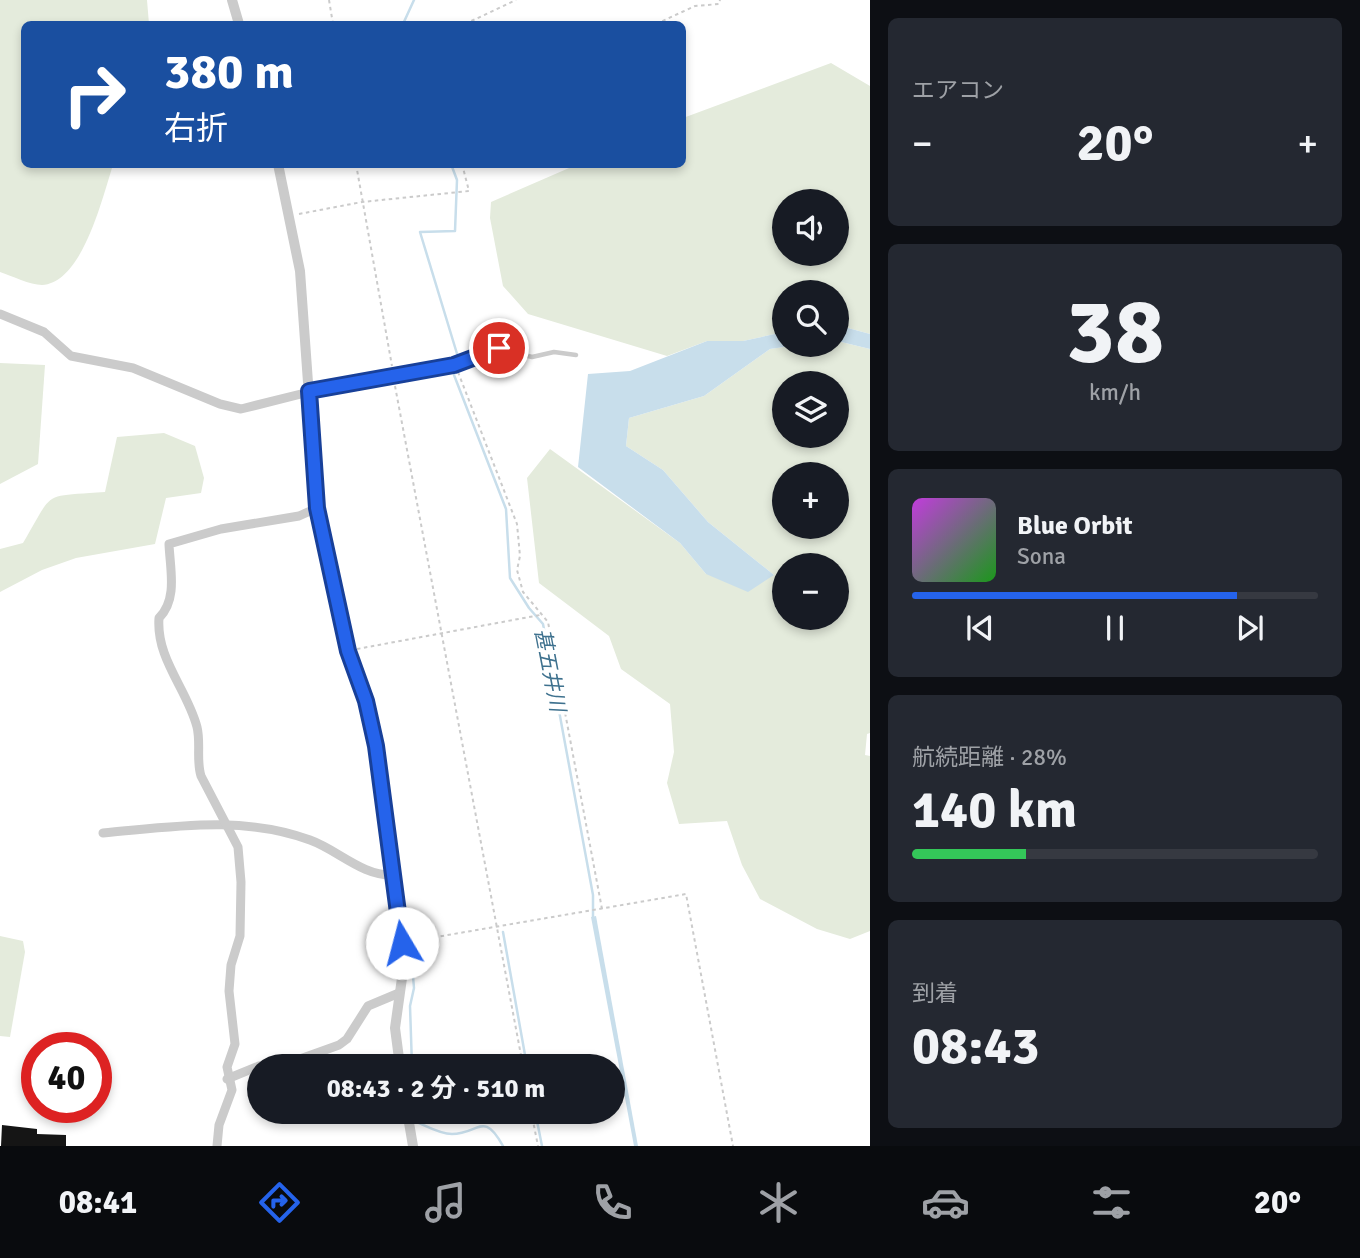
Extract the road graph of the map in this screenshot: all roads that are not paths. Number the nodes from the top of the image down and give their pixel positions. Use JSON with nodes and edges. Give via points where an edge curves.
{"nodes":[{"id":1,"x":232,"y":0,"type":"edge"},
{"id":2,"x":238,"y":21,"type":"edge"},
{"id":3,"x":279,"y":168,"type":"edge"},
{"id":4,"x":0,"y":314,"type":"edge"},
{"id":5,"x":576,"y":355,"type":"dead end"},
{"id":6,"x":454,"y":365,"type":"joint"},
{"id":7,"x":309,"y":391,"type":"junction"},
{"id":8,"x":317,"y":508,"type":"junction"},
{"id":9,"x":227,"y":823,"type":"junction"},
{"id":10,"x":103,"y":833,"type":"dead end"},
{"id":11,"x":393,"y":875,"type":"junction"},
{"id":12,"x":399,"y":993,"type":"junction"},
{"id":13,"x":314,"y":1054,"type":"edge"},
{"id":14,"x":399,"y":1054,"type":"edge"},
{"id":15,"x":247,"y":1071,"type":"edge"},
{"id":16,"x":227,"y":1079,"type":"junction"},
{"id":17,"x":409,"y":1124,"type":"edge"},
{"id":18,"x":217,"y":1146,"type":"edge"},
{"id":19,"x":412,"y":1146,"type":"edge"}],
"edges":[{"from":1,"to":2,"type":"street"},
{"from":3,"to":7,"type":"street","via":[[300,271]]},
{"from":4,"to":7,"type":"street","via":[[44,332],[71,356],[133,368],[220,404],[242,409]]},
{"from":5,"to":6,"type":"lane","via":[[554,352],[531,357],[499,348]]},
{"from":6,"to":7,"type":"street"},
{"from":7,"to":8,"type":"street"},
{"from":8,"to":9,"type":"street","via":[[299,516],[221,529],[169,544],[171,598],[159,618],[160,644],[197,727],[201,776]]},
{"from":8,"to":11,"type":"street","via":[[348,651],[376,746]]},
{"from":9,"to":10,"type":"street"},
{"from":9,"to":11,"type":"street","via":[[310,840],[377,875]]},
{"from":9,"to":16,"type":"street","via":[[238,847],[241,882],[240,936],[229,991],[235,1044]]},
{"from":11,"to":12,"type":"street","via":[[402,943]]},
{"from":12,"to":13,"type":"street","via":[[368,1006],[347,1039]]},
{"from":12,"to":14,"type":"street"},
{"from":15,"to":16,"type":"street"},
{"from":16,"to":18,"type":"street","via":[[232,1090],[219,1125]]},
{"from":17,"to":19,"type":"street"}]}
